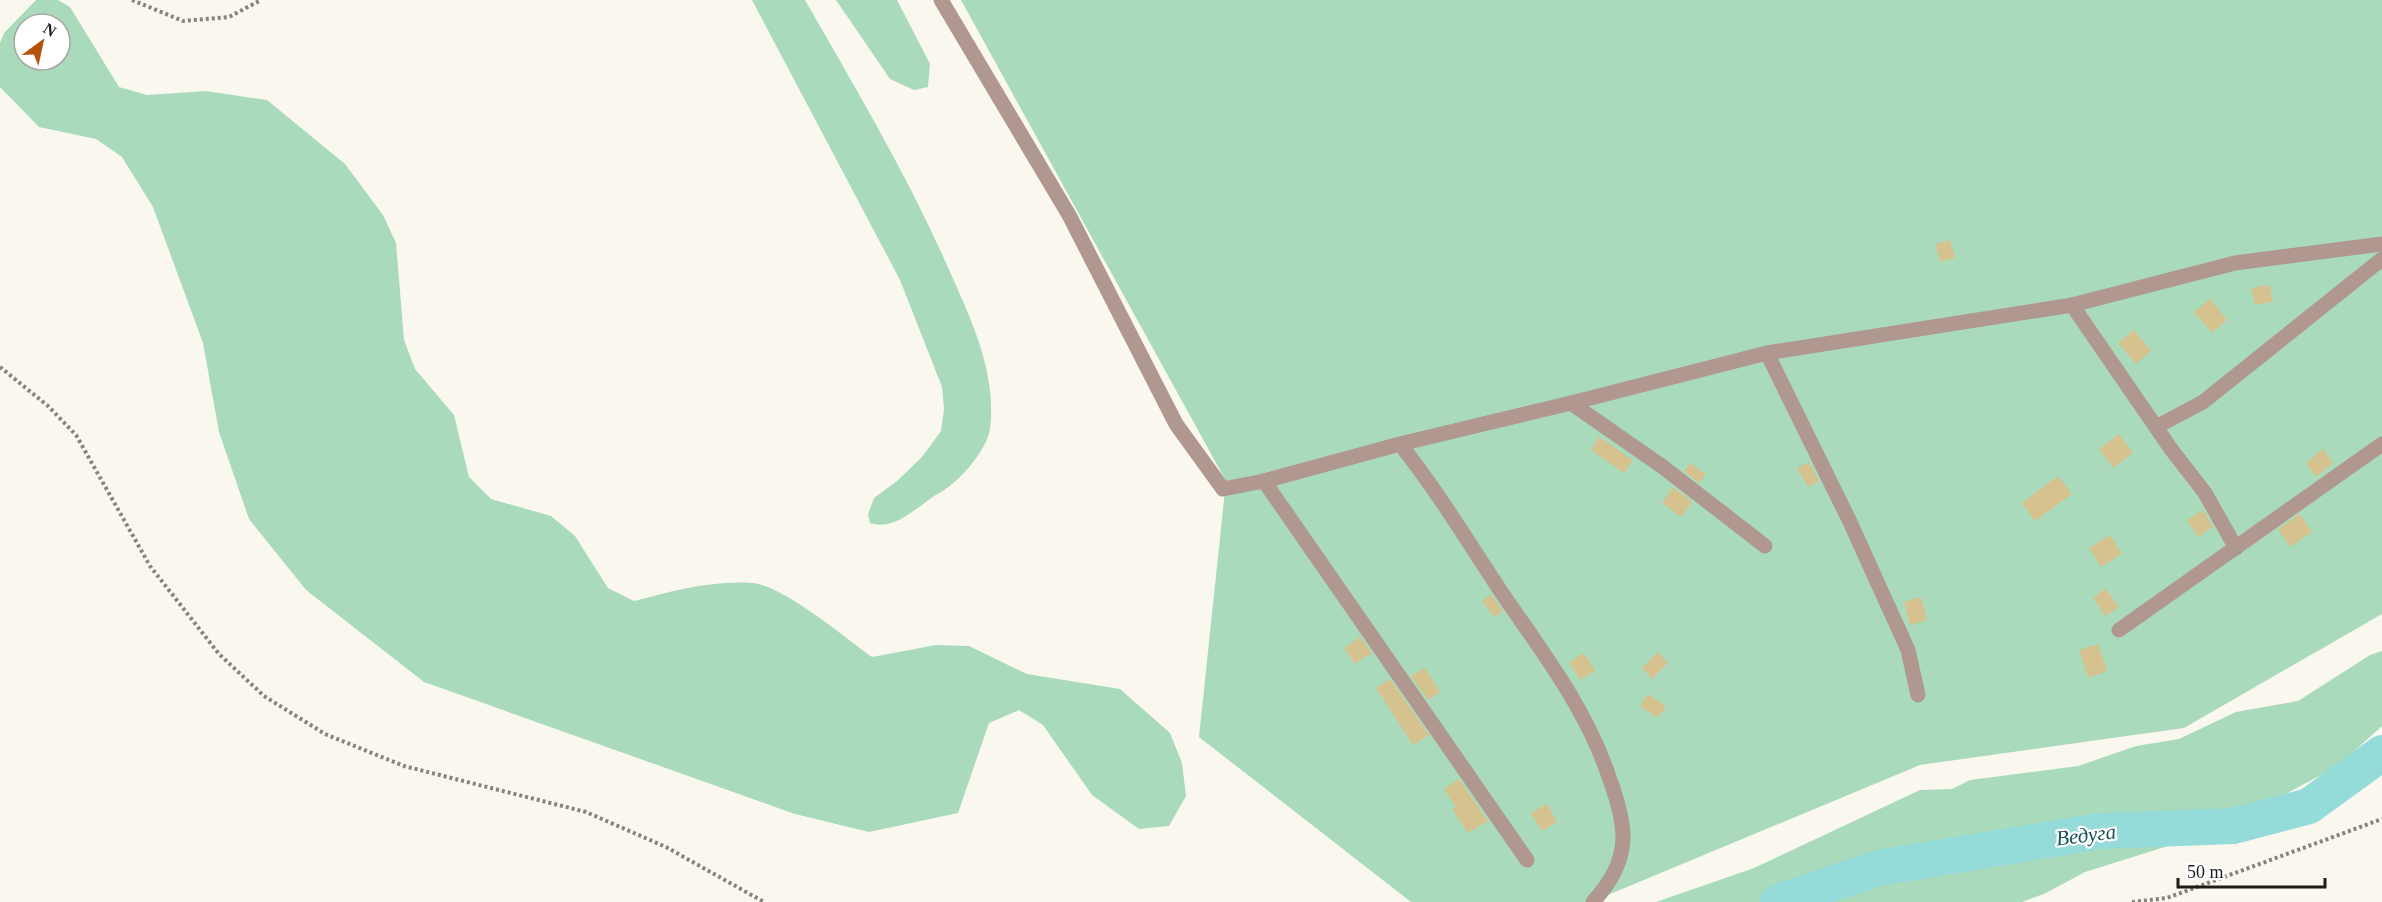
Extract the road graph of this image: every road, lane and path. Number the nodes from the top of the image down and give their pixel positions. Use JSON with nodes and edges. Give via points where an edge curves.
{"nodes":[{"id":1,"x":132,"y":0,"type":"edge"},
{"id":2,"x":261,"y":0,"type":"edge"},
{"id":3,"x":941,"y":0,"type":"edge"},
{"id":4,"x":2382,"y":244,"type":"edge"},
{"id":5,"x":2382,"y":259,"type":"edge"},
{"id":6,"x":2072,"y":305,"type":"junction"},
{"id":7,"x":1767,"y":352,"type":"junction"},
{"id":8,"x":0,"y":368,"type":"edge"},
{"id":9,"x":1571,"y":403,"type":"junction"},
{"id":10,"x":2156,"y":427,"type":"junction"},
{"id":11,"x":1400,"y":444,"type":"junction"},
{"id":12,"x":2382,"y":444,"type":"edge"},
{"id":13,"x":1264,"y":481,"type":"junction"},
{"id":14,"x":1765,"y":546,"type":"dead end"},
{"id":15,"x":2236,"y":548,"type":"junction"},
{"id":16,"x":2119,"y":630,"type":"dead end"},
{"id":17,"x":1918,"y":695,"type":"dead end"},
{"id":18,"x":2382,"y":819,"type":"edge"},
{"id":19,"x":1527,"y":860,"type":"dead end"},
{"id":20,"x":764,"y":902,"type":"edge"},
{"id":21,"x":1593,"y":902,"type":"edge"},
{"id":22,"x":2132,"y":902,"type":"edge"}],
"edges":[{"from":1,"to":2,"type":"path","via":[[183,21],[229,17]]},
{"from":3,"to":13,"type":"street","via":[[1069,215],[1176,424],[1198,458],[1223,489]]},
{"from":4,"to":6,"type":"street","via":[[2235,264]]},
{"from":5,"to":10,"type":"street","via":[[2203,402]]},
{"from":6,"to":7,"type":"street"},
{"from":6,"to":10,"type":"street"},
{"from":7,"to":9,"type":"street"},
{"from":7,"to":17,"type":"street","via":[[1908,650]]},
{"from":8,"to":20,"type":"path","via":[[48,406],[76,435],[150,566],[219,654],[264,696],[325,734],[404,766],[586,812],[666,847]]},
{"from":9,"to":11,"type":"street"},
{"from":9,"to":14,"type":"street","via":[[1663,467]]},
{"from":10,"to":15,"type":"street","via":[[2205,493]]},
{"from":11,"to":13,"type":"street"},
{"from":11,"to":21,"type":"street","via":[[1538,643],[1587,722],[1604,761],[1620,811],[1623,836],[1620,861]]},
{"from":12,"to":15,"type":"street"},
{"from":13,"to":19,"type":"street"},
{"from":15,"to":16,"type":"street"},
{"from":18,"to":22,"type":"path","via":[[2167,898]]}]}
